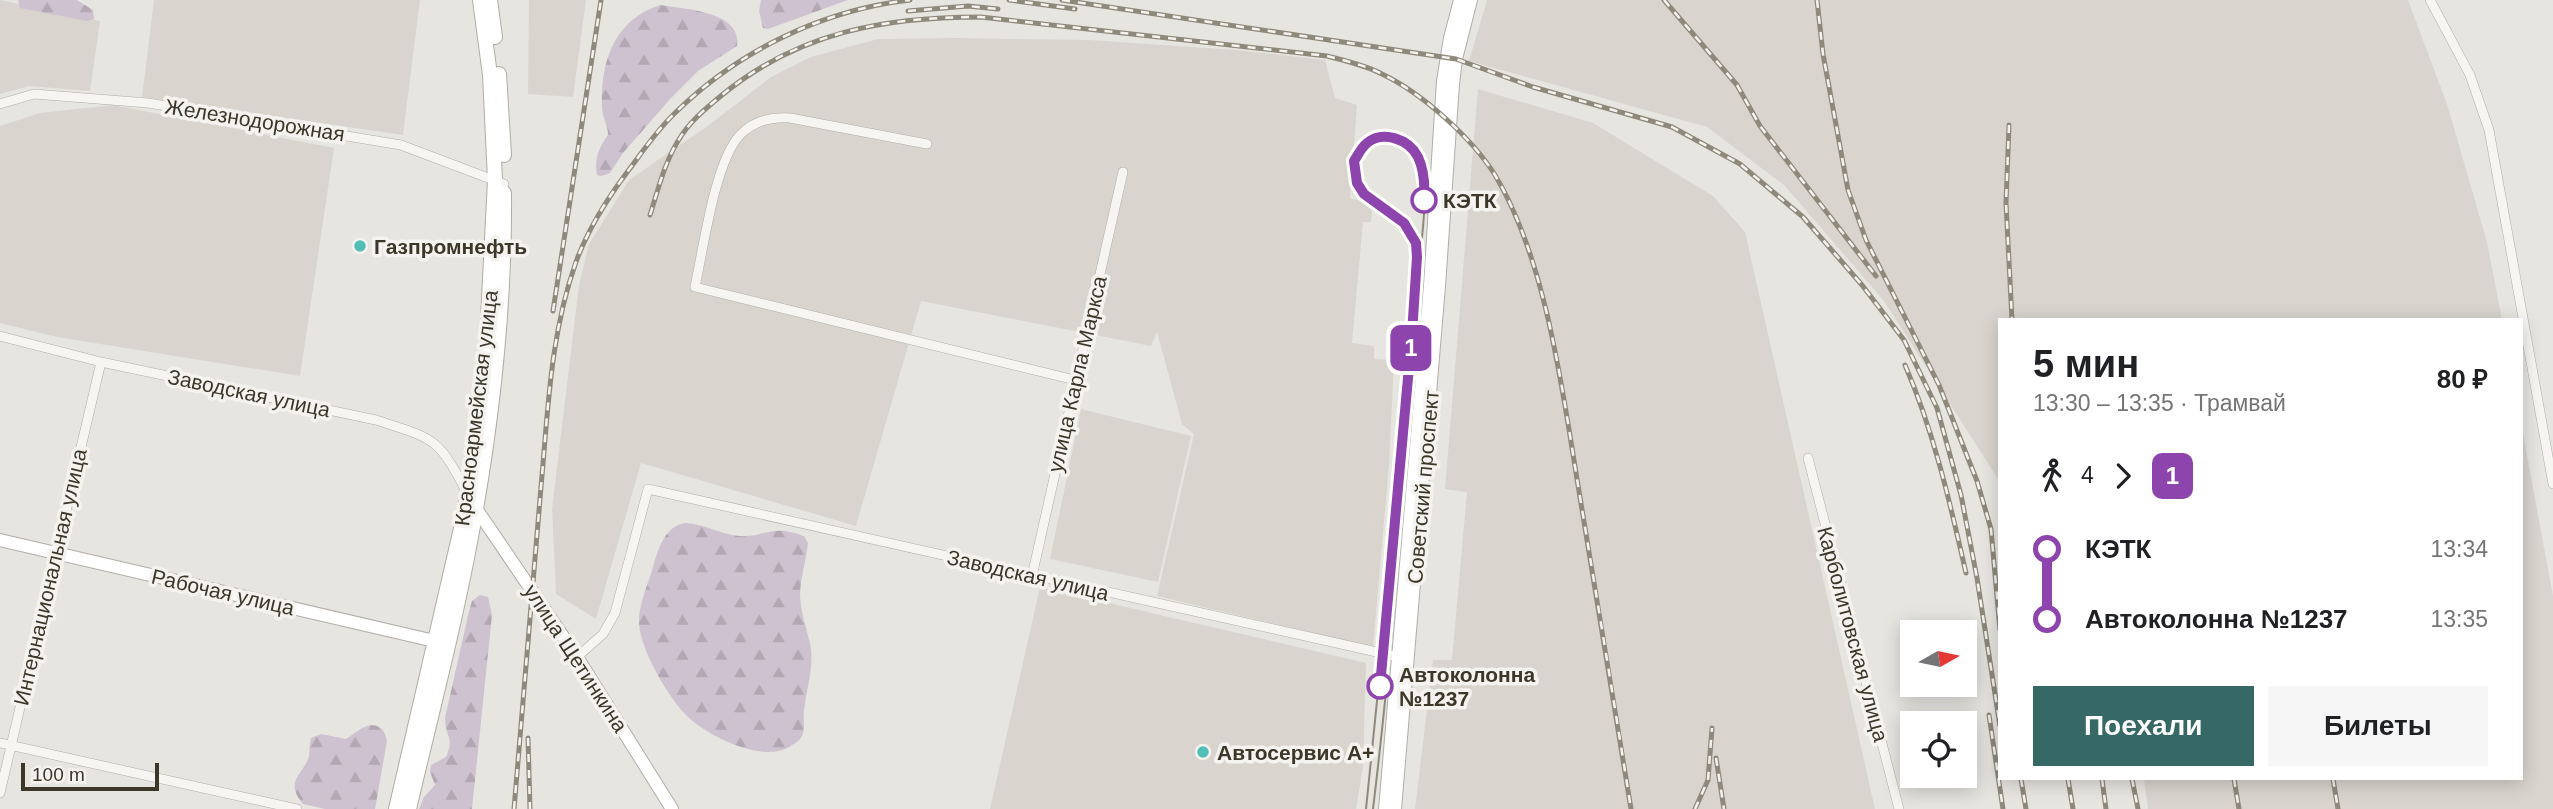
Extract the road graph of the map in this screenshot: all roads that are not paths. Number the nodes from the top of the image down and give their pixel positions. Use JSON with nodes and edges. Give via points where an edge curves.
{"nodes":[{"id":1,"x":480,"y":0,"type":"edge"},
{"id":2,"x":490,"y":0,"type":"edge"},
{"id":3,"x":1460,"y":0,"type":"edge"},
{"id":4,"x":1471,"y":0,"type":"edge"},
{"id":5,"x":2430,"y":0,"type":"edge"},
{"id":6,"x":0,"y":104,"type":"edge"},
{"id":7,"x":928,"y":144,"type":"dead end"},
{"id":8,"x":1124,"y":172,"type":"dead end"},
{"id":9,"x":500,"y":182,"type":"junction"},
{"id":10,"x":2523,"y":318,"type":"edge"},
{"id":11,"x":2523,"y":318,"type":"edge"},
{"id":12,"x":0,"y":336,"type":"edge"},
{"id":13,"x":100,"y":362,"type":"junction"},
{"id":14,"x":1075,"y":380,"type":"junction"},
{"id":15,"x":1808,"y":458,"type":"dead end"},
{"id":16,"x":2553,"y":484,"type":"edge"},
{"id":17,"x":468,"y":494,"type":"junction"},
{"id":18,"x":476,"y":510,"type":"junction"},
{"id":19,"x":0,"y":540,"type":"edge"},
{"id":20,"x":56,"y":553,"type":"junction"},
{"id":21,"x":1032,"y":576,"type":"junction"},
{"id":22,"x":441,"y":643,"type":"junction"},
{"id":23,"x":577,"y":657,"type":"junction"},
{"id":24,"x":1404,"y":658,"type":"junction"},
{"id":25,"x":0,"y":743,"type":"edge"},
{"id":26,"x":11,"y":745,"type":"junction"},
{"id":27,"x":0,"y":793,"type":"edge"},
{"id":28,"x":297,"y":809,"type":"edge"},
{"id":29,"x":396,"y":809,"type":"edge"},
{"id":30,"x":409,"y":809,"type":"edge"},
{"id":31,"x":672,"y":809,"type":"edge"},
{"id":32,"x":1385,"y":809,"type":"edge"},
{"id":33,"x":1395,"y":809,"type":"edge"},
{"id":34,"x":1899,"y":809,"type":"edge"}],
"edges":[{"from":1,"to":9,"type":"main road","name":"Красноармейская улица"},
{"from":2,"to":9,"type":"main road","name":"Красноармейская улица","via":[[502,100]]},
{"from":3,"to":24,"type":"main road","name":"Советский проспект","via":[[1443,81]]},
{"from":4,"to":24,"type":"main road","name":"Советский проспект","via":[[1455,59]]},
{"from":5,"to":10,"type":"street","via":[[2470,75],[2489,130]]},
{"from":6,"to":9,"type":"street","name":"Железнодорожная","via":[[34,94],[148,103],[385,141]]},
{"from":7,"to":14,"type":"street","via":[[790,118],[754,124],[730,148],[719,177],[695,287]]},
{"from":8,"to":14,"type":"street","name":"улица Карла Маркса"},
{"from":9,"to":17,"type":"main road","name":"Красноармейская улица","via":[[487,346]]},
{"from":9,"to":18,"type":"main road","name":"Красноармейская улица","via":[[505,240],[498,338]]},
{"from":11,"to":16,"type":"street"},
{"from":12,"to":13,"type":"street","name":"Заводская улица"},
{"from":13,"to":17,"type":"street","name":"Заводская улица","via":[[376,420],[424,436],[445,453]]},
{"from":13,"to":20,"type":"street","name":"Интернациональная улица"},
{"from":14,"to":21,"type":"street","name":"улица Карла Маркса"},
{"from":15,"to":34,"type":"street","name":"Карболитовская улица"},
{"from":17,"to":18,"type":"main road","name":"улица Щетинкина"},
{"from":17,"to":22,"type":"main road","name":"Красноармейская улица"},
{"from":18,"to":22,"type":"main road","name":"Красноармейская улица"},
{"from":18,"to":23,"type":"main road","name":"улица Щетинкина"},
{"from":19,"to":20,"type":"main road","name":"Рабочая улица"},
{"from":20,"to":22,"type":"main road","name":"Рабочая улица"},
{"from":20,"to":26,"type":"street","name":"Интернациональная улица"},
{"from":21,"to":23,"type":"street","name":"Заводская улица","via":[[648,489],[615,613],[603,634]]},
{"from":21,"to":24,"type":"street","name":"Заводская улица"},
{"from":22,"to":29,"type":"main road","name":"Красноармейская улица"},
{"from":22,"to":30,"type":"main road","name":"Красноармейская улица"},
{"from":23,"to":31,"type":"main road","name":"улица Щетинкина"},
{"from":24,"to":32,"type":"main road","name":"Советский проспект"},
{"from":24,"to":33,"type":"main road","name":"Советский проспект"},
{"from":25,"to":26,"type":"street"},
{"from":26,"to":27,"type":"street","name":"Интернациональная улица"},
{"from":26,"to":28,"type":"street"}]}
